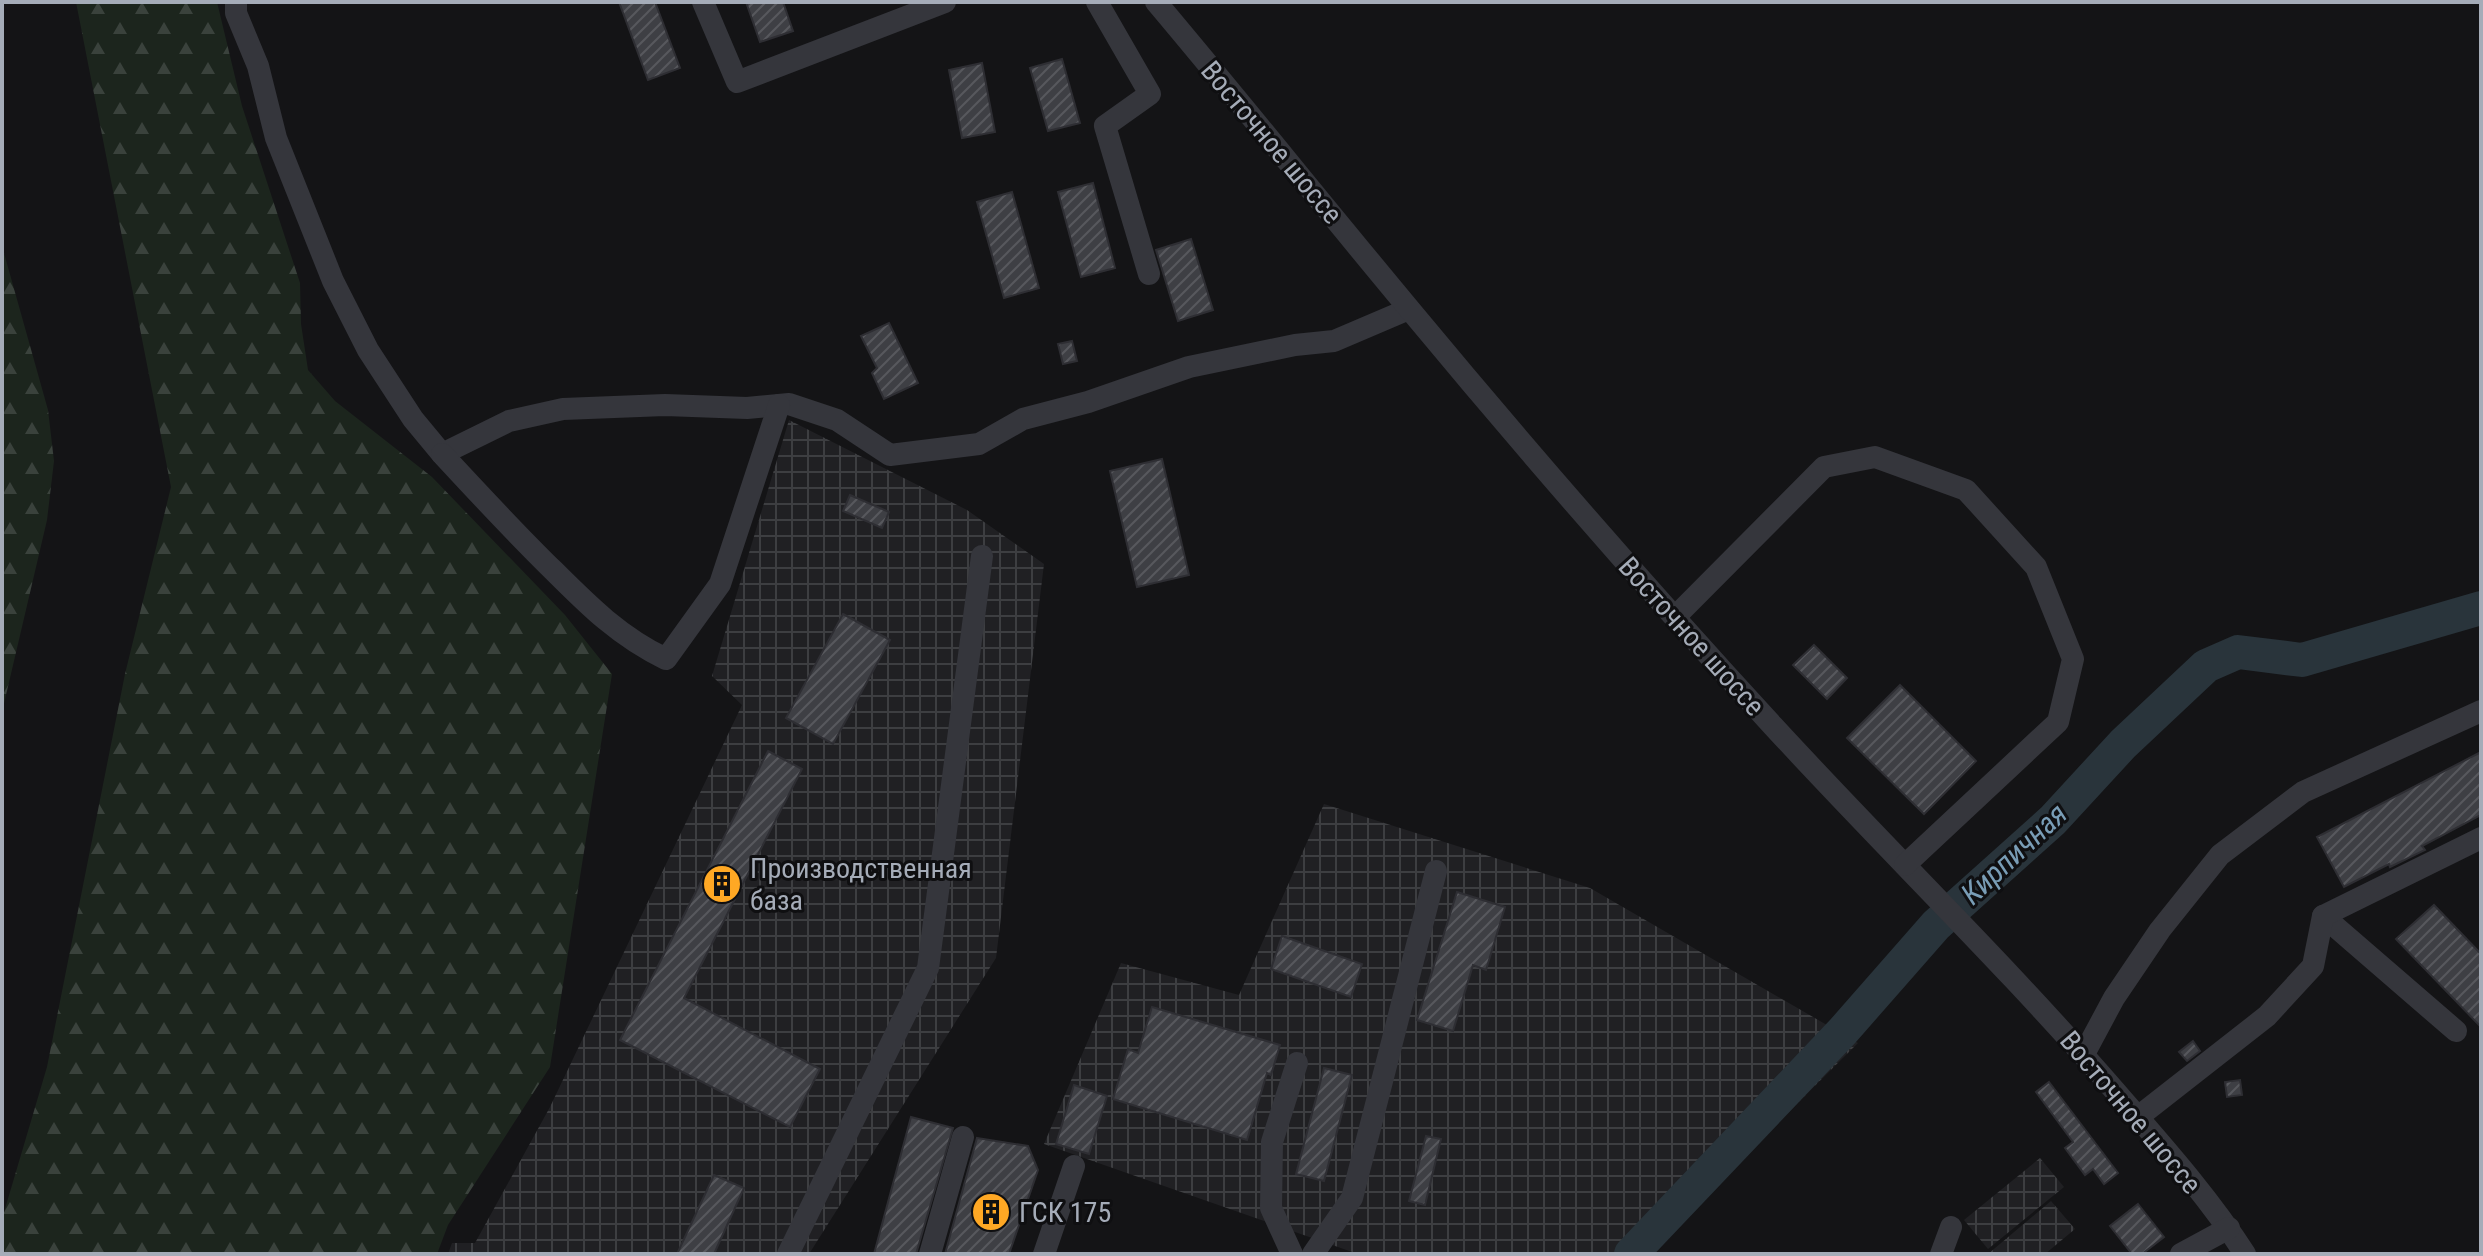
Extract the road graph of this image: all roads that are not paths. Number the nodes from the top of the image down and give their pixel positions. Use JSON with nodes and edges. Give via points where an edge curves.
{"nodes":[{"id":1,"x":236,"y":2,"type":"edge"},
{"id":2,"x":703,"y":2,"type":"edge"},
{"id":3,"x":945,"y":2,"type":"edge"},
{"id":4,"x":1097,"y":2,"type":"edge"},
{"id":5,"x":1156,"y":2,"type":"edge"},
{"id":6,"x":1149,"y":274,"type":"dead end"},
{"id":7,"x":1409,"y":309,"type":"junction"},
{"id":8,"x":779,"y":405,"type":"junction"},
{"id":9,"x":442,"y":454,"type":"junction"},
{"id":10,"x":982,"y":556,"type":"dead end"},
{"id":11,"x":1675,"y":617,"type":"junction"},
{"id":12,"x":2481,"y":711,"type":"edge"},
{"id":13,"x":2481,"y":838,"type":"edge"},
{"id":14,"x":1905,"y":865,"type":"junction"},
{"id":15,"x":1436,"y":871,"type":"dead end"},
{"id":16,"x":2323,"y":916,"type":"junction"},
{"id":17,"x":2456,"y":1031,"type":"dead end"},
{"id":18,"x":2084,"y":1054,"type":"junction"},
{"id":19,"x":1297,"y":1063,"type":"dead end"},
{"id":20,"x":2138,"y":1117,"type":"junction"},
{"id":21,"x":963,"y":1137,"type":"dead end"},
{"id":22,"x":1074,"y":1166,"type":"dead end"},
{"id":23,"x":1951,"y":1227,"type":"dead end"},
{"id":24,"x":2229,"y":1228,"type":"junction"},
{"id":25,"x":788,"y":1254,"type":"edge"},
{"id":26,"x":930,"y":1254,"type":"edge"},
{"id":27,"x":1044,"y":1254,"type":"edge"},
{"id":28,"x":1292,"y":1254,"type":"edge"},
{"id":29,"x":1313,"y":1254,"type":"edge"},
{"id":30,"x":1941,"y":1254,"type":"edge"},
{"id":31,"x":2181,"y":1254,"type":"edge"},
{"id":32,"x":2245,"y":1254,"type":"edge"}],
"edges":[{"from":1,"to":9,"type":"street","via":[[276,138],[333,281],[368,350]]},
{"from":2,"to":3,"type":"street","via":[[737,82]]},
{"from":4,"to":6,"type":"street","via":[[1150,94],[1105,126]]},
{"from":5,"to":7,"type":"street","name":"Восточное шоссе"},
{"from":7,"to":8,"type":"street","via":[[1334,341],[1189,367],[1023,419],[979,444],[890,455],[837,420]]},
{"from":7,"to":11,"type":"street","name":"Восточное шоссе"},
{"from":8,"to":9,"type":"street","via":[[563,409],[509,421]]},
{"from":8,"to":9,"type":"street","via":[[720,584],[666,659],[604,620]]},
{"from":10,"to":25,"type":"street","via":[[928,968]]},
{"from":11,"to":14,"type":"street","name":"Восточное шоссе"},
{"from":11,"to":14,"type":"street","via":[[1824,467],[1875,457],[1966,490],[2036,567],[2073,659],[2058,722]]},
{"from":12,"to":18,"type":"street","via":[[2303,792],[2220,855],[2160,930]]},
{"from":13,"to":16,"type":"street"},
{"from":14,"to":18,"type":"street","name":"Восточное шоссе"},
{"from":15,"to":29,"type":"street","via":[[1352,1198]]},
{"from":16,"to":17,"type":"street"},
{"from":16,"to":20,"type":"street","via":[[2313,966],[2267,1016]]},
{"from":18,"to":20,"type":"street","name":"Восточное шоссе"},
{"from":19,"to":28,"type":"street","via":[[1272,1142],[1271,1208]]},
{"from":20,"to":24,"type":"street","name":"Восточное шоссе"},
{"from":21,"to":26,"type":"street"},
{"from":22,"to":27,"type":"street"},
{"from":23,"to":30,"type":"street"},
{"from":24,"to":31,"type":"street"},
{"from":24,"to":32,"type":"street","name":"Восточное шоссе"}]}
